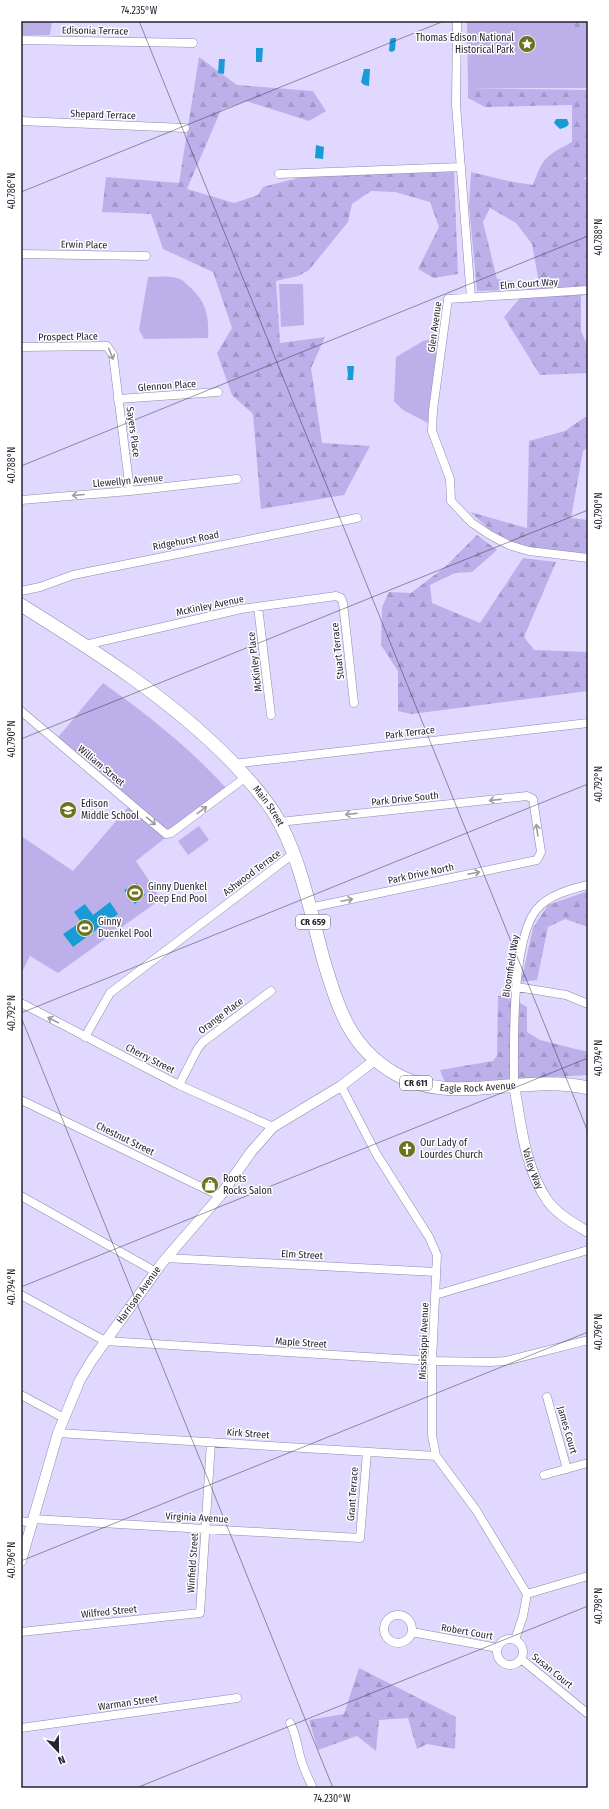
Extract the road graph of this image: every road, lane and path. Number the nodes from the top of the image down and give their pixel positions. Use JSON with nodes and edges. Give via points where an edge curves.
{"nodes":[{"id":1,"x":457,"y":21,"type":"edge"},
{"id":2,"x":21,"y":40,"type":"edge"},
{"id":3,"x":193,"y":42,"type":"dead end"},
{"id":4,"x":21,"y":121,"type":"edge"},
{"id":5,"x":184,"y":128,"type":"dead end"},
{"id":6,"x":461,"y":167,"type":"junction"},
{"id":7,"x":279,"y":174,"type":"dead end"},
{"id":8,"x":21,"y":254,"type":"edge"},
{"id":9,"x":146,"y":256,"type":"dead end"},
{"id":10,"x":588,"y":290,"type":"edge"},
{"id":11,"x":472,"y":298,"type":"junction"},
{"id":12,"x":21,"y":348,"type":"edge"},
{"id":13,"x":218,"y":392,"type":"dead end"},
{"id":14,"x":118,"y":399,"type":"junction"},
{"id":15,"x":237,"y":479,"type":"dead end"},
{"id":16,"x":130,"y":491,"type":"junction"},
{"id":17,"x":21,"y":500,"type":"edge"},
{"id":18,"x":358,"y":518,"type":"dead end"},
{"id":19,"x":588,"y":558,"type":"edge"},
{"id":20,"x":21,"y":591,"type":"edge"},
{"id":21,"x":341,"y":598,"type":"joint"},
{"id":22,"x":21,"y":605,"type":"edge"},
{"id":23,"x":258,"y":607,"type":"junction"},
{"id":24,"x":85,"y":645,"type":"junction"},
{"id":25,"x":354,"y":703,"type":"dead end"},
{"id":26,"x":21,"y":711,"type":"edge"},
{"id":27,"x":271,"y":715,"type":"dead end"},
{"id":28,"x":588,"y":723,"type":"edge"},
{"id":29,"x":233,"y":764,"type":"junction"},
{"id":30,"x":246,"y":777,"type":"junction"},
{"id":31,"x":279,"y":822,"type":"junction"},
{"id":32,"x":293,"y":854,"type":"junction"},
{"id":33,"x":537,"y":860,"type":"joint"},
{"id":34,"x":588,"y":885,"type":"edge"},
{"id":35,"x":309,"y":908,"type":"junction"},
{"id":36,"x":517,"y":987,"type":"junction"},
{"id":37,"x":271,"y":991,"type":"dead end"},
{"id":38,"x":21,"y":1003,"type":"edge"},
{"id":39,"x":588,"y":1004,"type":"edge"},
{"id":40,"x":85,"y":1037,"type":"junction"},
{"id":41,"x":375,"y":1060,"type":"junction"},
{"id":42,"x":179,"y":1085,"type":"junction"},
{"id":43,"x":514,"y":1085,"type":"junction"},
{"id":44,"x":341,"y":1086,"type":"junction"},
{"id":45,"x":588,"y":1088,"type":"edge"},
{"id":46,"x":21,"y":1100,"type":"edge"},
{"id":47,"x":273,"y":1127,"type":"junction"},
{"id":48,"x":21,"y":1196,"type":"edge"},
{"id":49,"x":220,"y":1196,"type":"junction"},
{"id":50,"x":588,"y":1232,"type":"edge"},
{"id":51,"x":588,"y":1250,"type":"edge"},
{"id":52,"x":166,"y":1258,"type":"junction"},
{"id":53,"x":156,"y":1272,"type":"junction"},
{"id":54,"x":436,"y":1272,"type":"junction"},
{"id":55,"x":21,"y":1295,"type":"edge"},
{"id":56,"x":436,"y":1295,"type":"junction"},
{"id":57,"x":588,"y":1340,"type":"edge"},
{"id":58,"x":105,"y":1341,"type":"junction"},
{"id":59,"x":432,"y":1361,"type":"junction"},
{"id":60,"x":21,"y":1395,"type":"edge"},
{"id":61,"x":547,"y":1397,"type":"dead end"},
{"id":62,"x":64,"y":1418,"type":"junction"},
{"id":63,"x":58,"y":1433,"type":"junction"},
{"id":64,"x":211,"y":1442,"type":"junction"},
{"id":65,"x":367,"y":1452,"type":"junction"},
{"id":66,"x":436,"y":1456,"type":"junction"},
{"id":67,"x":588,"y":1463,"type":"edge"},
{"id":68,"x":567,"y":1469,"type":"junction"},
{"id":69,"x":544,"y":1475,"type":"dead end"},
{"id":70,"x":21,"y":1521,"type":"edge"},
{"id":71,"x":32,"y":1521,"type":"junction"},
{"id":72,"x":205,"y":1529,"type":"junction"},
{"id":73,"x":360,"y":1538,"type":"joint"},
{"id":74,"x":21,"y":1561,"type":"edge"},
{"id":75,"x":588,"y":1576,"type":"edge"},
{"id":76,"x":527,"y":1594,"type":"junction"},
{"id":77,"x":200,"y":1613,"type":"joint"},
{"id":78,"x":21,"y":1632,"type":"edge"},
{"id":79,"x":412,"y":1632,"type":"dead end"},
{"id":80,"x":515,"y":1640,"type":"junction"},
{"id":81,"x":498,"y":1648,"type":"junction"},
{"id":82,"x":521,"y":1659,"type":"junction"},
{"id":83,"x":237,"y":1698,"type":"dead end"},
{"id":84,"x":587,"y":1713,"type":"edge"},
{"id":85,"x":290,"y":1723,"type":"dead end"},
{"id":86,"x":21,"y":1728,"type":"edge"},
{"id":87,"x":313,"y":1788,"type":"edge"}],
"edges":[{"from":1,"to":6,"type":"street","via":[[456,105]]},
{"from":2,"to":3,"type":"street","name":"Edisonia Terrace"},
{"from":4,"to":5,"type":"street","name":"Shepard Terrace"},
{"from":6,"to":7,"type":"street"},
{"from":6,"to":11,"type":"street"},
{"from":8,"to":9,"type":"street","name":"Erwin Place"},
{"from":10,"to":11,"type":"street","name":"Elm Court Way"},
{"from":11,"to":19,"type":"street","name":"Glen Avenue","via":[[448,299],[433,410],[432,432],[450,479],[451,501],[472,523],[509,545],[529,551]]},
{"from":12,"to":14,"type":"street","name":"Prospect Place","one_way":true,"via":[[107,346],[113,355]]},
{"from":13,"to":14,"type":"street","name":"Glennon Place"},
{"from":14,"to":16,"type":"street","name":"Sayers Place"},
{"from":15,"to":16,"type":"street","name":"Llewellyn Avenue"},
{"from":16,"to":17,"type":"street","name":"Llewellyn Avenue","one_way":true},
{"from":18,"to":20,"type":"street","name":"Ridgehurst Road","via":[[73,575]]},
{"from":21,"to":23,"type":"street","name":"McKinley Avenue","via":[[336,596]]},
{"from":21,"to":25,"type":"street","name":"Stuart Terrace"},
{"from":22,"to":24,"type":"main road","name":"Main Street","number":"CR 659"},
{"from":23,"to":24,"type":"street","name":"McKinley Avenue"},
{"from":23,"to":27,"type":"street","name":"McKinley Place"},
{"from":24,"to":29,"type":"main road","name":"Main Street","number":"CR 659","via":[[177,711]]},
{"from":26,"to":30,"type":"street","name":"William Street","one_way":true,"via":[[166,834],[171,833]]},
{"from":28,"to":29,"type":"street","name":"Park Terrace"},
{"from":29,"to":30,"type":"main road","name":"Main Street","number":"CR 659"},
{"from":30,"to":31,"type":"main road","name":"Main Street","number":"CR 659"},
{"from":31,"to":32,"type":"main road","name":"Main Street","number":"CR 659"},
{"from":33,"to":31,"type":"street","name":"Park Drive South","one_way":true,"via":[[540,852],[533,799],[527,796]]},
{"from":32,"to":35,"type":"main road","name":"Main Street","number":"CR 659"},
{"from":32,"to":40,"type":"street","name":"Ashwood Terrace","via":[[110,994]]},
{"from":35,"to":33,"type":"street","name":"Park Drive North","one_way":true},
{"from":34,"to":36,"type":"street","name":"Bloomfield Way","via":[[552,898],[537,909],[522,945]]},
{"from":35,"to":41,"type":"main road","name":"Main Street","number":"CR 659","via":[[341,1015],[357,1041]]},
{"from":36,"to":39,"type":"street","via":[[566,995]]},
{"from":36,"to":43,"type":"street","name":"Bloomfield Way"},
{"from":37,"to":42,"type":"street","name":"Orange Place","via":[[198,1048]]},
{"from":40,"to":38,"type":"street","name":"Cherry Street","one_way":true},
{"from":40,"to":42,"type":"street","name":"Cherry Street"},
{"from":41,"to":43,"type":"main road","name":"Eagle Rock Avenue","number":"CR 611","via":[[394,1073],[425,1086],[460,1089]]},
{"from":41,"to":44,"type":"street"},
{"from":42,"to":47,"type":"street","name":"Cherry Street"},
{"from":43,"to":45,"type":"main road","name":"Eagle Rock Avenue","number":"CR 611","via":[[558,1083]]},
{"from":43,"to":50,"type":"street","name":"Valley Way","via":[[527,1154],[547,1200],[565,1217]]},
{"from":44,"to":47,"type":"street","name":"Harrison Avenue"},
{"from":44,"to":54,"type":"street","name":"Mississippi Avenue","via":[[377,1155],[434,1248],[438,1260]]},
{"from":46,"to":49,"type":"street","name":"Chestnut Street"},
{"from":47,"to":49,"type":"street","name":"Harrison Avenue","via":[[251,1152]]},
{"from":48,"to":53,"type":"street"},
{"from":49,"to":52,"type":"street","name":"Harrison Avenue"},
{"from":51,"to":56,"type":"street"},
{"from":52,"to":53,"type":"street","name":"Harrison Avenue"},
{"from":52,"to":54,"type":"street","name":"Elm Street"},
{"from":53,"to":58,"type":"street","name":"Harrison Avenue"},
{"from":54,"to":56,"type":"street","name":"Mississippi Avenue"},
{"from":55,"to":58,"type":"street","name":"Maple Street"},
{"from":56,"to":59,"type":"street","name":"Mississippi Avenue"},
{"from":57,"to":59,"type":"street","name":"Maple Street","via":[[506,1361]]},
{"from":58,"to":59,"type":"street","name":"Maple Street"},
{"from":58,"to":62,"type":"street","name":"Harrison Avenue","via":[[80,1380]]},
{"from":59,"to":66,"type":"street","name":"Mississippi Avenue","via":[[432,1435]]},
{"from":60,"to":62,"type":"street"},
{"from":61,"to":68,"type":"street","name":"James Court"},
{"from":62,"to":63,"type":"street","name":"Harrison Avenue"},
{"from":63,"to":64,"type":"street","name":"Kirk Street"},
{"from":63,"to":71,"type":"street","name":"Harrison Avenue"},
{"from":64,"to":65,"type":"street","name":"Kirk Street"},
{"from":64,"to":72,"type":"street","name":"Winfield Street"},
{"from":65,"to":66,"type":"street","name":"Kirk Street"},
{"from":65,"to":73,"type":"street","name":"Grant Terrace"},
{"from":66,"to":76,"type":"street","name":"Mississippi Avenue","via":[[476,1510]]},
{"from":67,"to":68,"type":"street"},
{"from":68,"to":69,"type":"street"},
{"from":70,"to":71,"type":"street","name":"Virginia Avenue"},
{"from":71,"to":72,"type":"street","name":"Virginia Avenue"},
{"from":71,"to":74,"type":"street","name":"Harrison Avenue"},
{"from":72,"to":73,"type":"street","name":"Virginia Avenue"},
{"from":72,"to":77,"type":"street","name":"Winfield Street"},
{"from":75,"to":76,"type":"street"},
{"from":76,"to":80,"type":"street","via":[[524,1616]]},
{"from":77,"to":78,"type":"street","name":"Wilfred Street"},
{"from":79,"to":81,"type":"street","name":"Robert Court"},
{"from":80,"to":81,"type":"street","name":"Robert Court","via":[[507,1639]]},
{"from":80,"to":82,"type":"street","name":"Susan Court","via":[[522,1646]]},
{"from":81,"to":82,"type":"street","via":[[498,1656],[503,1662],[514,1664]]},
{"from":82,"to":84,"type":"street","name":"Susan Court"},
{"from":83,"to":86,"type":"street","name":"Warman Street"},
{"from":85,"to":87,"type":"street"}]}
